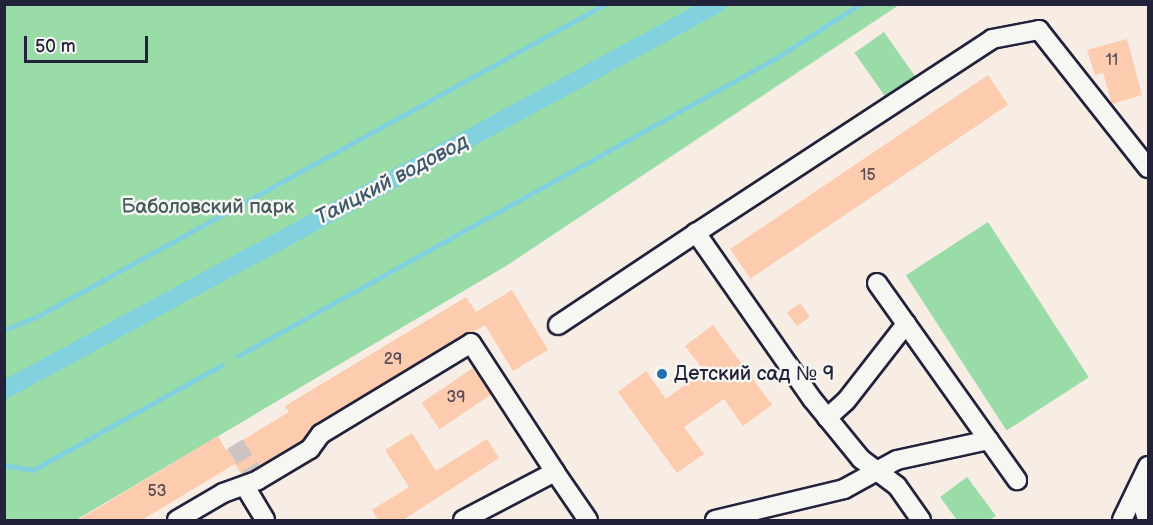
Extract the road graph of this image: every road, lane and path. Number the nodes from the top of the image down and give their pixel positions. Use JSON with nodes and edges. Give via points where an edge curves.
{"nodes":[{"id":1,"x":1149,"y":168,"type":"edge"},
{"id":2,"x":696,"y":233,"type":"junction"},
{"id":3,"x":877,"y":283,"type":"dead end"},
{"id":4,"x":906,"y":324,"type":"junction"},
{"id":5,"x":558,"y":325,"type":"dead end"},
{"id":6,"x":827,"y":418,"type":"junction"},
{"id":7,"x":989,"y":441,"type":"junction"},
{"id":8,"x":1149,"y":466,"type":"edge"},
{"id":9,"x":877,"y":471,"type":"junction"},
{"id":10,"x":555,"y":472,"type":"junction"},
{"id":11,"x":252,"y":480,"type":"junction"},
{"id":12,"x":1017,"y":480,"type":"dead end"},
{"id":13,"x":1138,"y":488,"type":"junction"},
{"id":14,"x":773,"y":513,"type":"edge"},
{"id":15,"x":177,"y":520,"type":"edge"},
{"id":16,"x":265,"y":520,"type":"edge"},
{"id":17,"x":463,"y":520,"type":"edge"},
{"id":18,"x":588,"y":520,"type":"edge"},
{"id":19,"x":715,"y":520,"type":"edge"},
{"id":20,"x":921,"y":520,"type":"edge"},
{"id":21,"x":1122,"y":520,"type":"edge"},
{"id":22,"x":1147,"y":520,"type":"edge"}],
"edges":[{"from":1,"to":2,"type":"lane","via":[[1039,30],[992,39]]},
{"from":2,"to":5,"type":"lane"},
{"from":2,"to":6,"type":"lane"},
{"from":3,"to":4,"type":"lane"},
{"from":4,"to":6,"type":"lane","via":[[846,401]]},
{"from":4,"to":7,"type":"lane"},
{"from":6,"to":9,"type":"lane","via":[[861,459]]},
{"from":7,"to":9,"type":"lane","via":[[897,460]]},
{"from":7,"to":12,"type":"lane"},
{"from":8,"to":13,"type":"lane"},
{"from":9,"to":14,"type":"lane","via":[[844,489]]},
{"from":9,"to":20,"type":"lane","via":[[897,486]]},
{"from":10,"to":11,"type":"lane","via":[[471,343],[321,434],[310,449]]},
{"from":10,"to":17,"type":"lane"},
{"from":10,"to":18,"type":"lane"},
{"from":11,"to":15,"type":"lane"},
{"from":11,"to":16,"type":"lane"},
{"from":13,"to":21,"type":"lane"},
{"from":13,"to":22,"type":"lane"},
{"from":14,"to":19,"type":"lane"}]}
